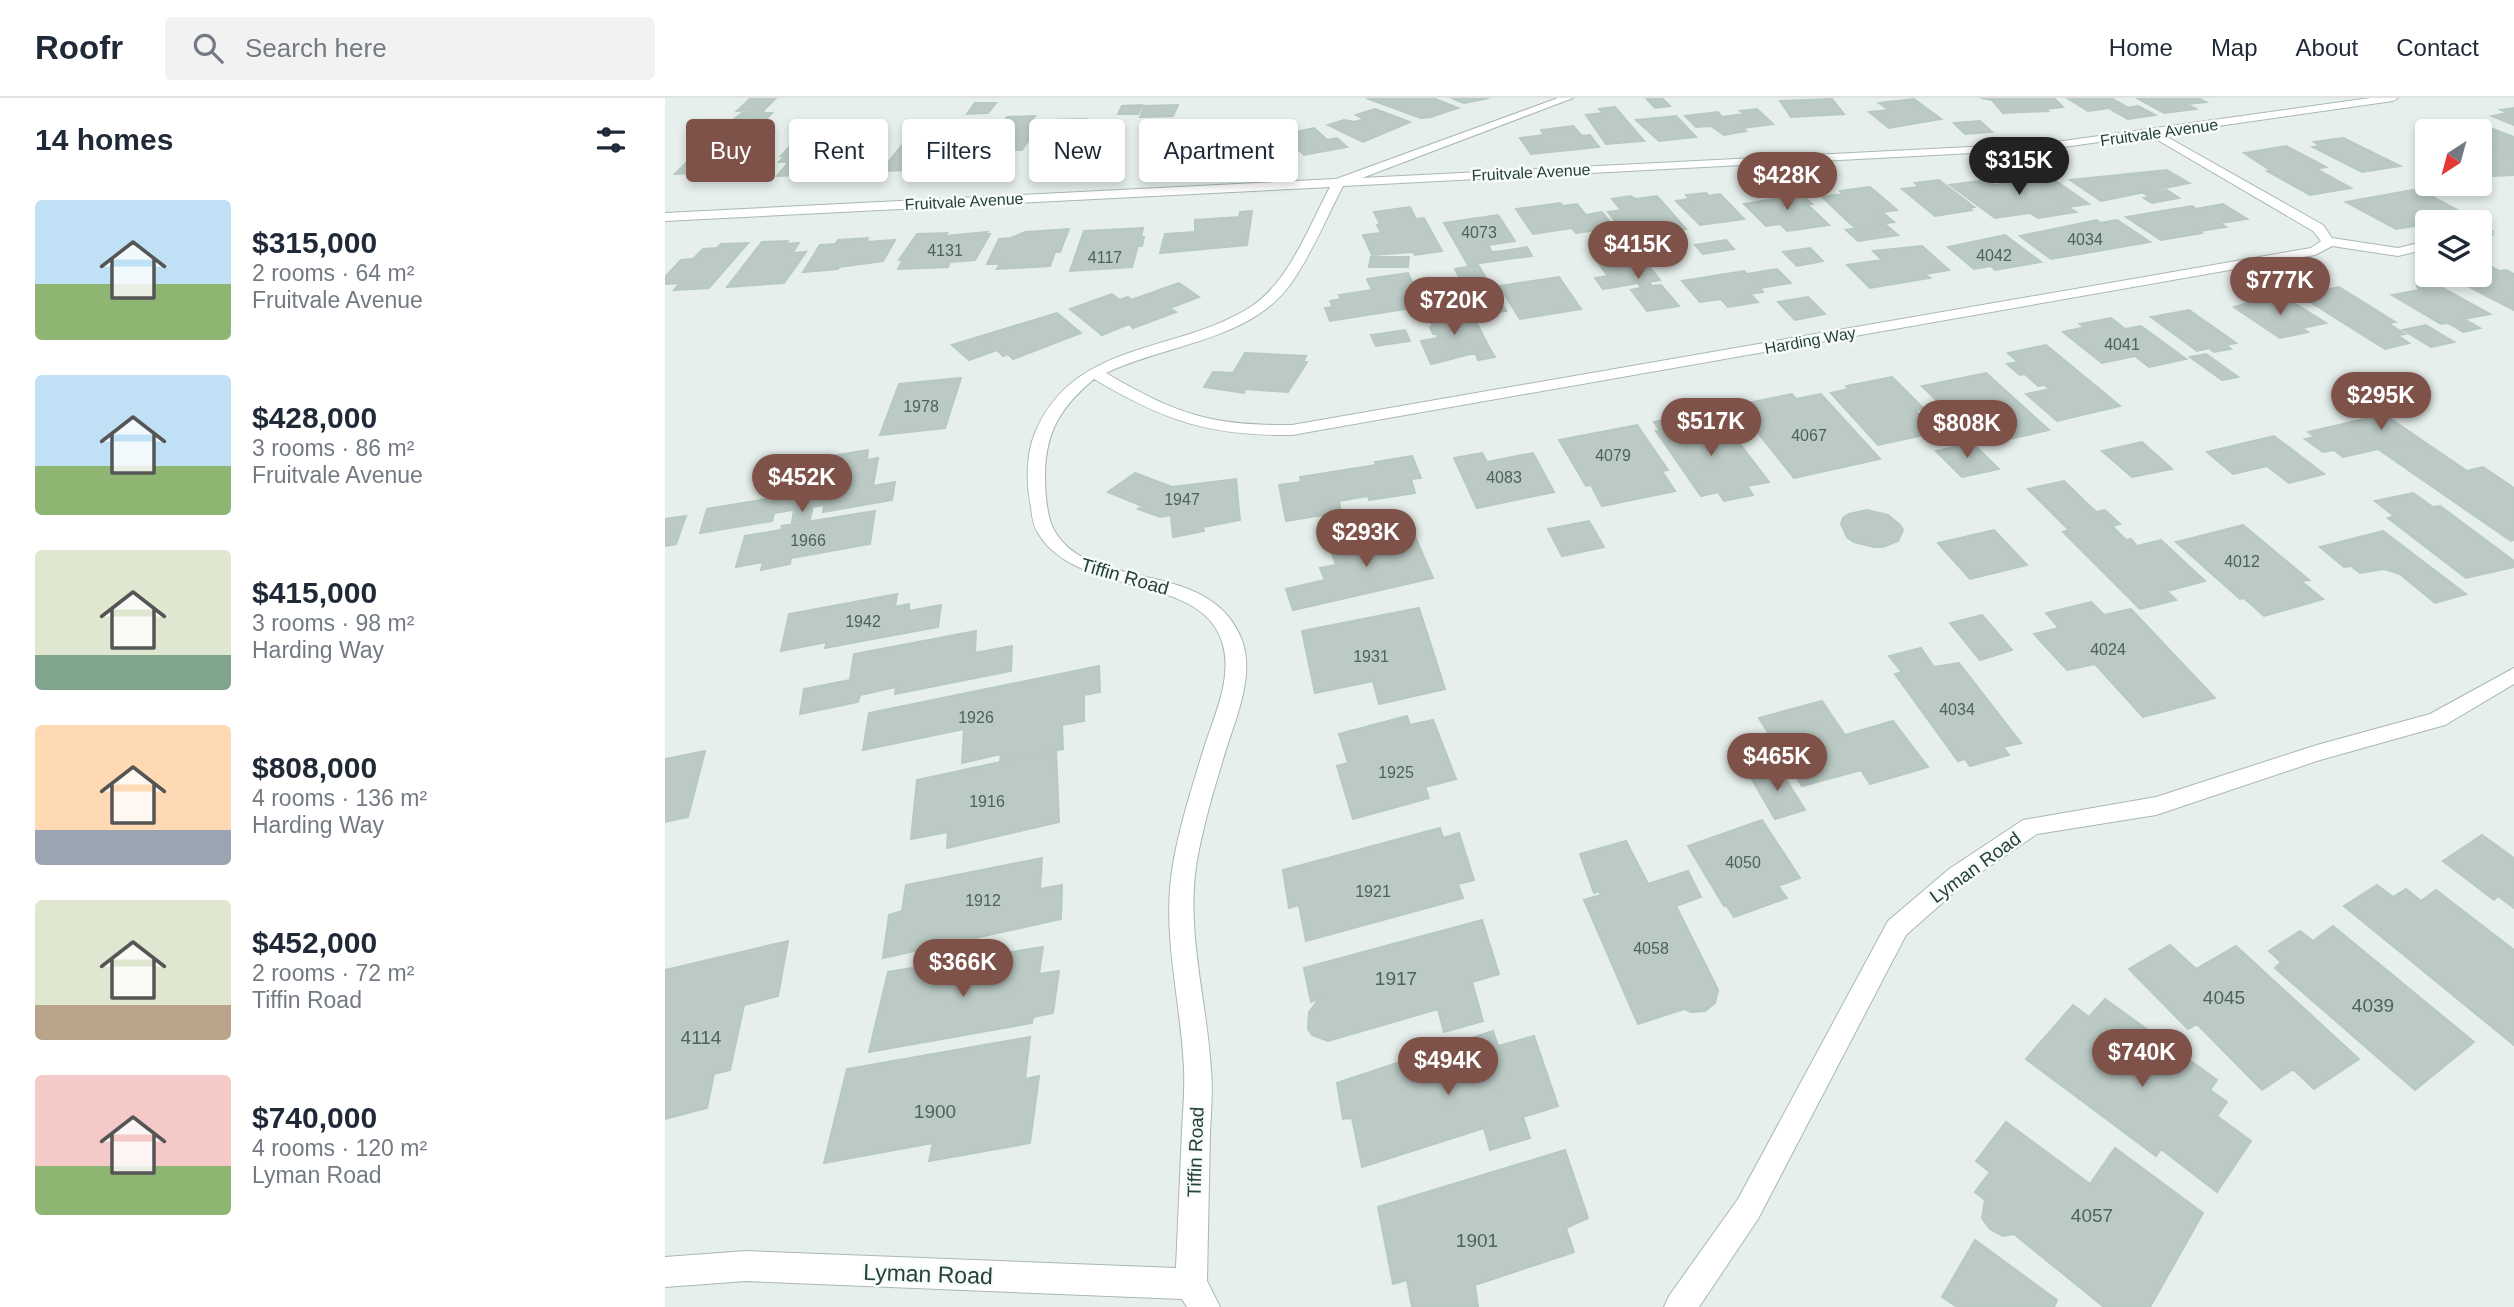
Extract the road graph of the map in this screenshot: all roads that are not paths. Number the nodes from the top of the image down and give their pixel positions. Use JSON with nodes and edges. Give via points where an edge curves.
{"nodes":[{"id":1,"x":1568,"y":98,"type":"edge"},
{"id":2,"x":2393,"y":98,"type":"edge"},
{"id":3,"x":2153,"y":133,"type":"junction"},
{"id":4,"x":1339,"y":182,"type":"junction"},
{"id":5,"x":665,"y":217,"type":"edge"},
{"id":6,"x":2329,"y":241,"type":"junction"},
{"id":7,"x":2415,"y":248,"type":"edge"},
{"id":8,"x":1093,"y":372,"type":"junction"},
{"id":9,"x":2514,"y":675,"type":"edge"},
{"id":10,"x":665,"y":1272,"type":"edge"},
{"id":11,"x":1198,"y":1296,"type":"edge"},
{"id":12,"x":1680,"y":1307,"type":"edge"}],
"edges":[{"from":1,"to":4,"type":"street"},
{"from":2,"to":3,"type":"street","name":"Fruitvale Avenue"},
{"from":3,"to":4,"type":"street","name":"Fruitvale Avenue","via":[[2049,146]]},
{"from":3,"to":6,"type":"street","via":[[2318,228]]},
{"from":4,"to":5,"type":"street","name":"Fruitvale Avenue"},
{"from":4,"to":8,"type":"street","name":"Tiffin Road","via":[[1286,281],[1259,309],[1216,332],[1140,353]]},
{"from":6,"to":7,"type":"street","via":[[2398,252]]},
{"from":6,"to":8,"type":"street","name":"Harding Way","via":[[2315,251],[1292,430],[1250,432],[1181,419]]},
{"from":8,"to":11,"type":"street","name":"Tiffin Road","via":[[1055,407],[1043,433],[1037,466],[1041,529],[1076,563],[1191,596],[1214,615],[1230,637],[1237,666],[1184,866],[1185,978],[1198,1071]]},
{"from":9,"to":12,"type":"street","name":"Lyman Road","via":[[2437,720],[2317,753],[2157,806],[2031,826],[1957,876],[1897,928],[1748,1209]]},
{"from":10,"to":11,"type":"street","name":"Lyman Road","via":[[746,1266]]}]}
